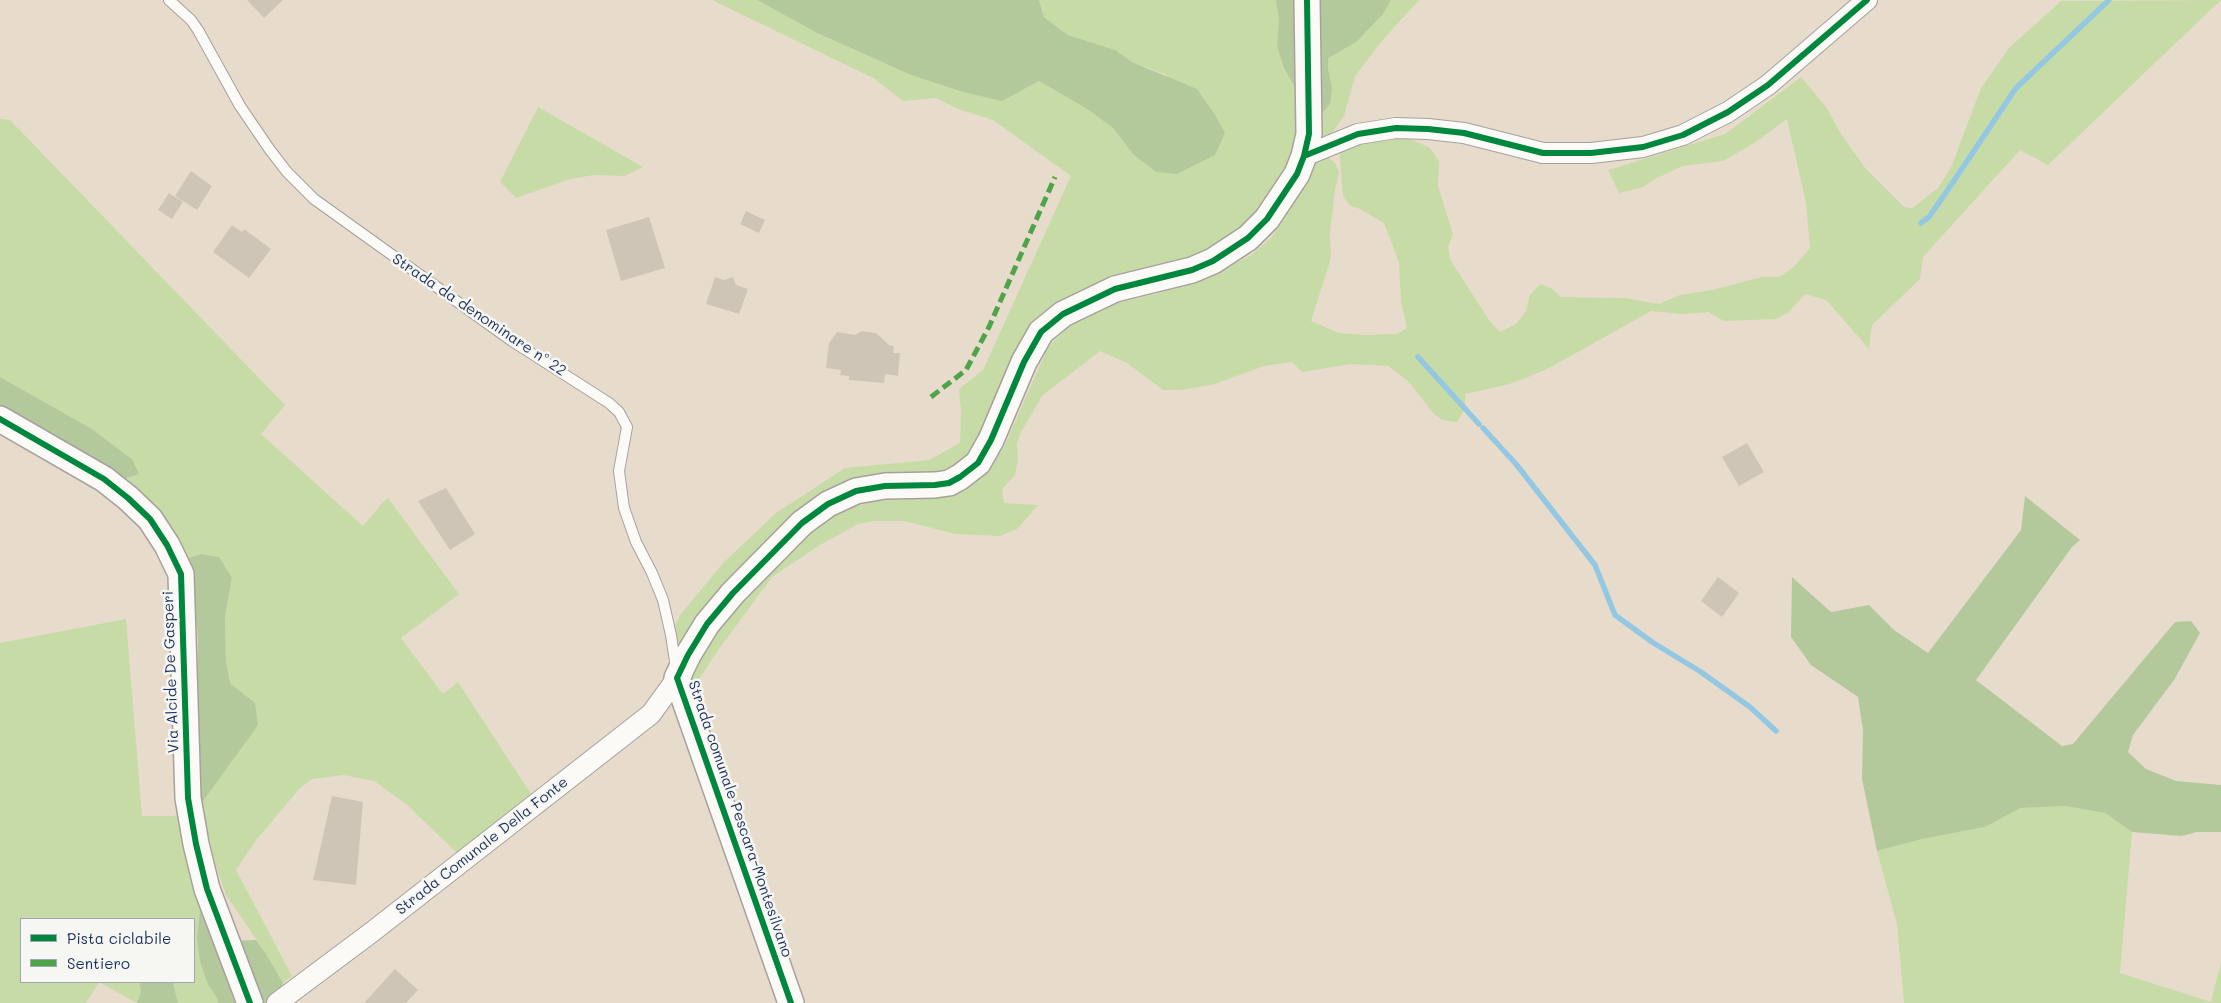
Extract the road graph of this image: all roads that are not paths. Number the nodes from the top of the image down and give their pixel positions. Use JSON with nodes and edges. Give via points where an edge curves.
{"nodes":[{"id":1,"x":169,"y":0,"type":"edge"},
{"id":2,"x":1307,"y":0,"type":"edge"},
{"id":3,"x":1868,"y":0,"type":"edge"},
{"id":4,"x":1304,"y":156,"type":"junction"},
{"id":5,"x":0,"y":419,"type":"edge"},
{"id":6,"x":677,"y":678,"type":"junction"},
{"id":7,"x":250,"y":1003,"type":"edge"},
{"id":8,"x":276,"y":1003,"type":"edge"},
{"id":9,"x":791,"y":1003,"type":"edge"}],
"edges":[{"from":1,"to":6,"type":"lane","name":"Strada da denominare nº 22","via":[[198,30],[240,106],[270,150],[314,199],[512,341],[619,412],[627,428],[619,471],[624,508],[663,600]]},
{"from":2,"to":4,"type":"street","name":"Strada comunale Pescara-Montesilvano","via":[[1310,107]]},
{"from":3,"to":4,"type":"street","via":[[1768,85],[1728,112],[1683,135],[1643,147],[1591,153],[1543,153],[1464,133],[1396,128],[1358,134]]},
{"from":4,"to":6,"type":"street","name":"Strada comunale Pescara-Montesilvano","via":[[1293,180],[1267,219],[1232,250],[1192,270],[1114,289],[1074,306],[1051,323],[1024,362],[978,463],[960,478],[936,486],[885,486],[856,491],[828,504],[802,523],[715,614],[693,646]]},
{"from":5,"to":7,"type":"street","name":"Via Alcide De Gasperi","via":[[104,479],[128,498],[150,519],[180,574],[191,817],[207,889]]},
{"from":6,"to":8,"type":"street","name":"Strada Comunale Della Fonte","via":[[650,714],[372,932]]},
{"from":6,"to":9,"type":"street","name":"Strada comunale Pescara-Montesilvano"}]}
